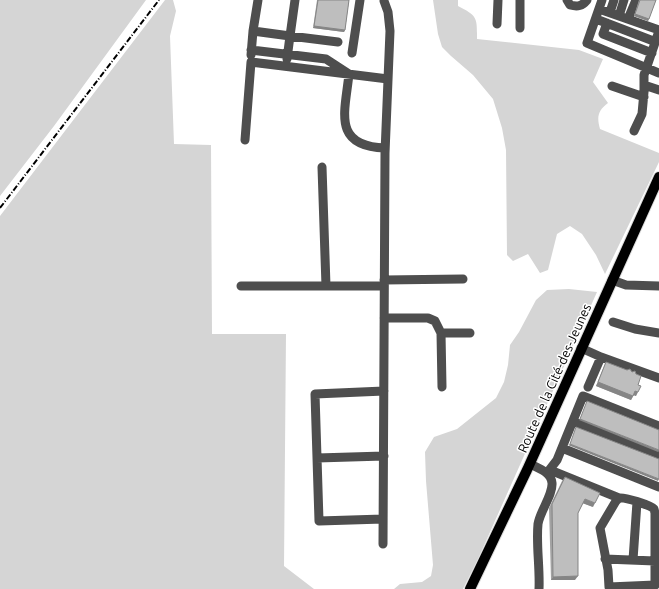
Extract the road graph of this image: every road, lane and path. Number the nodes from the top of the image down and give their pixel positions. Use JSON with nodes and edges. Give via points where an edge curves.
{"nodes":[{"id":1,"x":258,"y":0,"type":"edge"},
{"id":2,"x":295,"y":0,"type":"edge"},
{"id":3,"x":360,"y":0,"type":"edge"},
{"id":4,"x":382,"y":0,"type":"edge"},
{"id":5,"x":498,"y":0,"type":"edge"},
{"id":6,"x":520,"y":0,"type":"edge"},
{"id":7,"x":567,"y":0,"type":"edge"},
{"id":8,"x":587,"y":0,"type":"edge"},
{"id":9,"x":614,"y":0,"type":"edge"},
{"id":10,"x":624,"y":0,"type":"edge"},
{"id":11,"x":636,"y":1,"type":"edge"},
{"id":12,"x":601,"y":4,"type":"edge"},
{"id":13,"x":610,"y":12,"type":"junction"},
{"id":14,"x":619,"y":16,"type":"junction"},
{"id":15,"x":596,"y":19,"type":"junction"},
{"id":16,"x":628,"y":19,"type":"junction"},
{"id":17,"x":607,"y":23,"type":"junction"},
{"id":18,"x":497,"y":24,"type":"dead end"},
{"id":19,"x":520,"y":28,"type":"dead end"},
{"id":20,"x":253,"y":31,"type":"junction"},
{"id":21,"x":659,"y":31,"type":"edge"},
{"id":22,"x":290,"y":36,"type":"junction"},
{"id":23,"x":338,"y":42,"type":"dead end"},
{"id":24,"x":656,"y":42,"type":"junction"},
{"id":25,"x":251,"y":50,"type":"junction"},
{"id":26,"x":352,"y":53,"type":"dead end"},
{"id":27,"x":652,"y":53,"type":"junction"},
{"id":28,"x":288,"y":54,"type":"junction"},
{"id":29,"x":250,"y":62,"type":"junction"},
{"id":30,"x":286,"y":66,"type":"junction"},
{"id":31,"x":647,"y":68,"type":"junction"},
{"id":32,"x":658,"y":70,"type":"edge"},
{"id":33,"x":349,"y":74,"type":"junction"},
{"id":34,"x":388,"y":79,"type":"junction"},
{"id":35,"x":644,"y":85,"type":"junction"},
{"id":36,"x":612,"y":86,"type":"dead end"},
{"id":37,"x":659,"y":90,"type":"edge"},
{"id":38,"x":644,"y":97,"type":"junction"},
{"id":39,"x":634,"y":132,"type":"dead end"},
{"id":40,"x":245,"y":140,"type":"dead end"},
{"id":41,"x":385,"y":148,"type":"junction"},
{"id":42,"x":322,"y":167,"type":"dead end"},
{"id":43,"x":659,"y":177,"type":"edge"},
{"id":44,"x":463,"y":279,"type":"dead end"},
{"id":45,"x":612,"y":280,"type":"junction"},
{"id":46,"x":384,"y":283,"type":"junction"},
{"id":47,"x":241,"y":286,"type":"dead end"},
{"id":48,"x":326,"y":286,"type":"junction"},
{"id":49,"x":659,"y":286,"type":"edge"},
{"id":50,"x":384,"y":318,"type":"junction"},
{"id":51,"x":613,"y":322,"type":"dead end"},
{"id":52,"x":441,"y":333,"type":"junction"},
{"id":53,"x":470,"y":333,"type":"dead end"},
{"id":54,"x":659,"y":333,"type":"edge"},
{"id":55,"x":582,"y":348,"type":"junction"},
{"id":56,"x":601,"y":357,"type":"junction"},
{"id":57,"x":659,"y":378,"type":"edge"},
{"id":58,"x":442,"y":387,"type":"dead end"},
{"id":59,"x":588,"y":387,"type":"dead end"},
{"id":60,"x":384,"y":390,"type":"junction"},
{"id":61,"x":573,"y":421,"type":"junction"},
{"id":62,"x":659,"y":426,"type":"edge"},
{"id":63,"x":562,"y":448,"type":"junction"},
{"id":64,"x":384,"y":456,"type":"junction"},
{"id":65,"x":659,"y":456,"type":"edge"},
{"id":66,"x":317,"y":458,"type":"junction"},
{"id":67,"x":530,"y":464,"type":"junction"},
{"id":68,"x":549,"y":471,"type":"junction"},
{"id":69,"x":659,"y":487,"type":"edge"},
{"id":70,"x":619,"y":498,"type":"junction"},
{"id":71,"x":637,"y":502,"type":"junction"},
{"id":72,"x":383,"y":519,"type":"junction"},
{"id":73,"x":383,"y":544,"type":"dead end"},
{"id":74,"x":605,"y":559,"type":"junction"},
{"id":75,"x":633,"y":560,"type":"junction"},
{"id":76,"x":655,"y":561,"type":"junction"},
{"id":77,"x":470,"y":589,"type":"edge"},
{"id":78,"x":539,"y":589,"type":"edge"}],
"edges":[{"from":1,"to":20,"type":"lane"},
{"from":2,"to":22,"type":"lane"},
{"from":3,"to":26,"type":"lane"},
{"from":4,"to":34,"type":"lane","via":[[390,20]]},
{"from":5,"to":18,"type":"lane"},
{"from":6,"to":19,"type":"lane"},
{"from":7,"to":8,"type":"lane","via":[[570,5],[578,6]]},
{"from":9,"to":13,"type":"lane"},
{"from":10,"to":14,"type":"lane"},
{"from":11,"to":16,"type":"lane"},
{"from":12,"to":13,"type":"lane"},
{"from":12,"to":15,"type":"lane"},
{"from":13,"to":14,"type":"lane"},
{"from":14,"to":16,"type":"lane"},
{"from":15,"to":17,"type":"lane"},
{"from":15,"to":31,"type":"lane","via":[[587,43]]},
{"from":16,"to":21,"type":"lane"},
{"from":17,"to":24,"type":"lane"},
{"from":17,"to":27,"type":"lane","via":[[603,34]]},
{"from":20,"to":22,"type":"lane"},
{"from":20,"to":25,"type":"lane"},
{"from":21,"to":24,"type":"lane"},
{"from":22,"to":23,"type":"lane"},
{"from":22,"to":28,"type":"lane"},
{"from":24,"to":27,"type":"lane"},
{"from":25,"to":28,"type":"lane"},
{"from":25,"to":29,"type":"lane"},
{"from":27,"to":31,"type":"lane"},
{"from":28,"to":30,"type":"lane"},
{"from":28,"to":33,"type":"lane","via":[[326,59]]},
{"from":29,"to":30,"type":"lane"},
{"from":29,"to":40,"type":"lane"},
{"from":30,"to":33,"type":"lane"},
{"from":31,"to":32,"type":"lane"},
{"from":31,"to":35,"type":"lane"},
{"from":33,"to":34,"type":"lane"},
{"from":33,"to":41,"type":"lane","via":[[346,129],[358,142],[375,148]]},
{"from":34,"to":41,"type":"lane"},
{"from":35,"to":37,"type":"lane"},
{"from":35,"to":38,"type":"lane"},
{"from":36,"to":38,"type":"lane"},
{"from":38,"to":39,"type":"lane","via":[[642,114]]},
{"from":41,"to":46,"type":"lane"},
{"from":42,"to":48,"type":"lane"},
{"from":43,"to":45,"type":"main road","name":"Route de la Cité-des-Jeunes"},
{"from":44,"to":46,"type":"lane"},
{"from":45,"to":49,"type":"lane","via":[[626,285]]},
{"from":45,"to":55,"type":"main road","name":"Route de la Cité-des-Jeunes"},
{"from":46,"to":48,"type":"lane"},
{"from":46,"to":50,"type":"lane"},
{"from":47,"to":48,"type":"lane"},
{"from":50,"to":52,"type":"lane","via":[[428,318],[435,321]]},
{"from":50,"to":60,"type":"lane"},
{"from":51,"to":54,"type":"lane"},
{"from":52,"to":53,"type":"lane"},
{"from":52,"to":58,"type":"lane"},
{"from":55,"to":56,"type":"lane"},
{"from":55,"to":67,"type":"main road","name":"Route de la Cité-des-Jeunes"},
{"from":56,"to":57,"type":"lane"},
{"from":56,"to":59,"type":"lane"},
{"from":60,"to":64,"type":"lane"},
{"from":60,"to":66,"type":"lane","via":[[315,394]]},
{"from":61,"to":62,"type":"lane","via":[[583,396]]},
{"from":61,"to":63,"type":"lane"},
{"from":61,"to":65,"type":"lane"},
{"from":63,"to":68,"type":"lane"},
{"from":63,"to":69,"type":"lane"},
{"from":64,"to":66,"type":"lane"},
{"from":64,"to":72,"type":"lane"},
{"from":66,"to":72,"type":"lane","via":[[319,521]]},
{"from":67,"to":68,"type":"lane"},
{"from":67,"to":77,"type":"main road","name":"Route de la Cité-des-Jeunes"},
{"from":68,"to":70,"type":"lane"},
{"from":68,"to":78,"type":"lane","via":[[552,488],[538,525]]},
{"from":70,"to":71,"type":"lane"},
{"from":70,"to":74,"type":"lane","via":[[600,528]]},
{"from":71,"to":75,"type":"lane"},
{"from":71,"to":76,"type":"lane","via":[[654,509]]},
{"from":72,"to":73,"type":"lane"},
{"from":74,"to":75,"type":"lane"},
{"from":74,"to":76,"type":"lane","via":[[609,587],[655,585]]},
{"from":75,"to":76,"type":"lane"}]}
